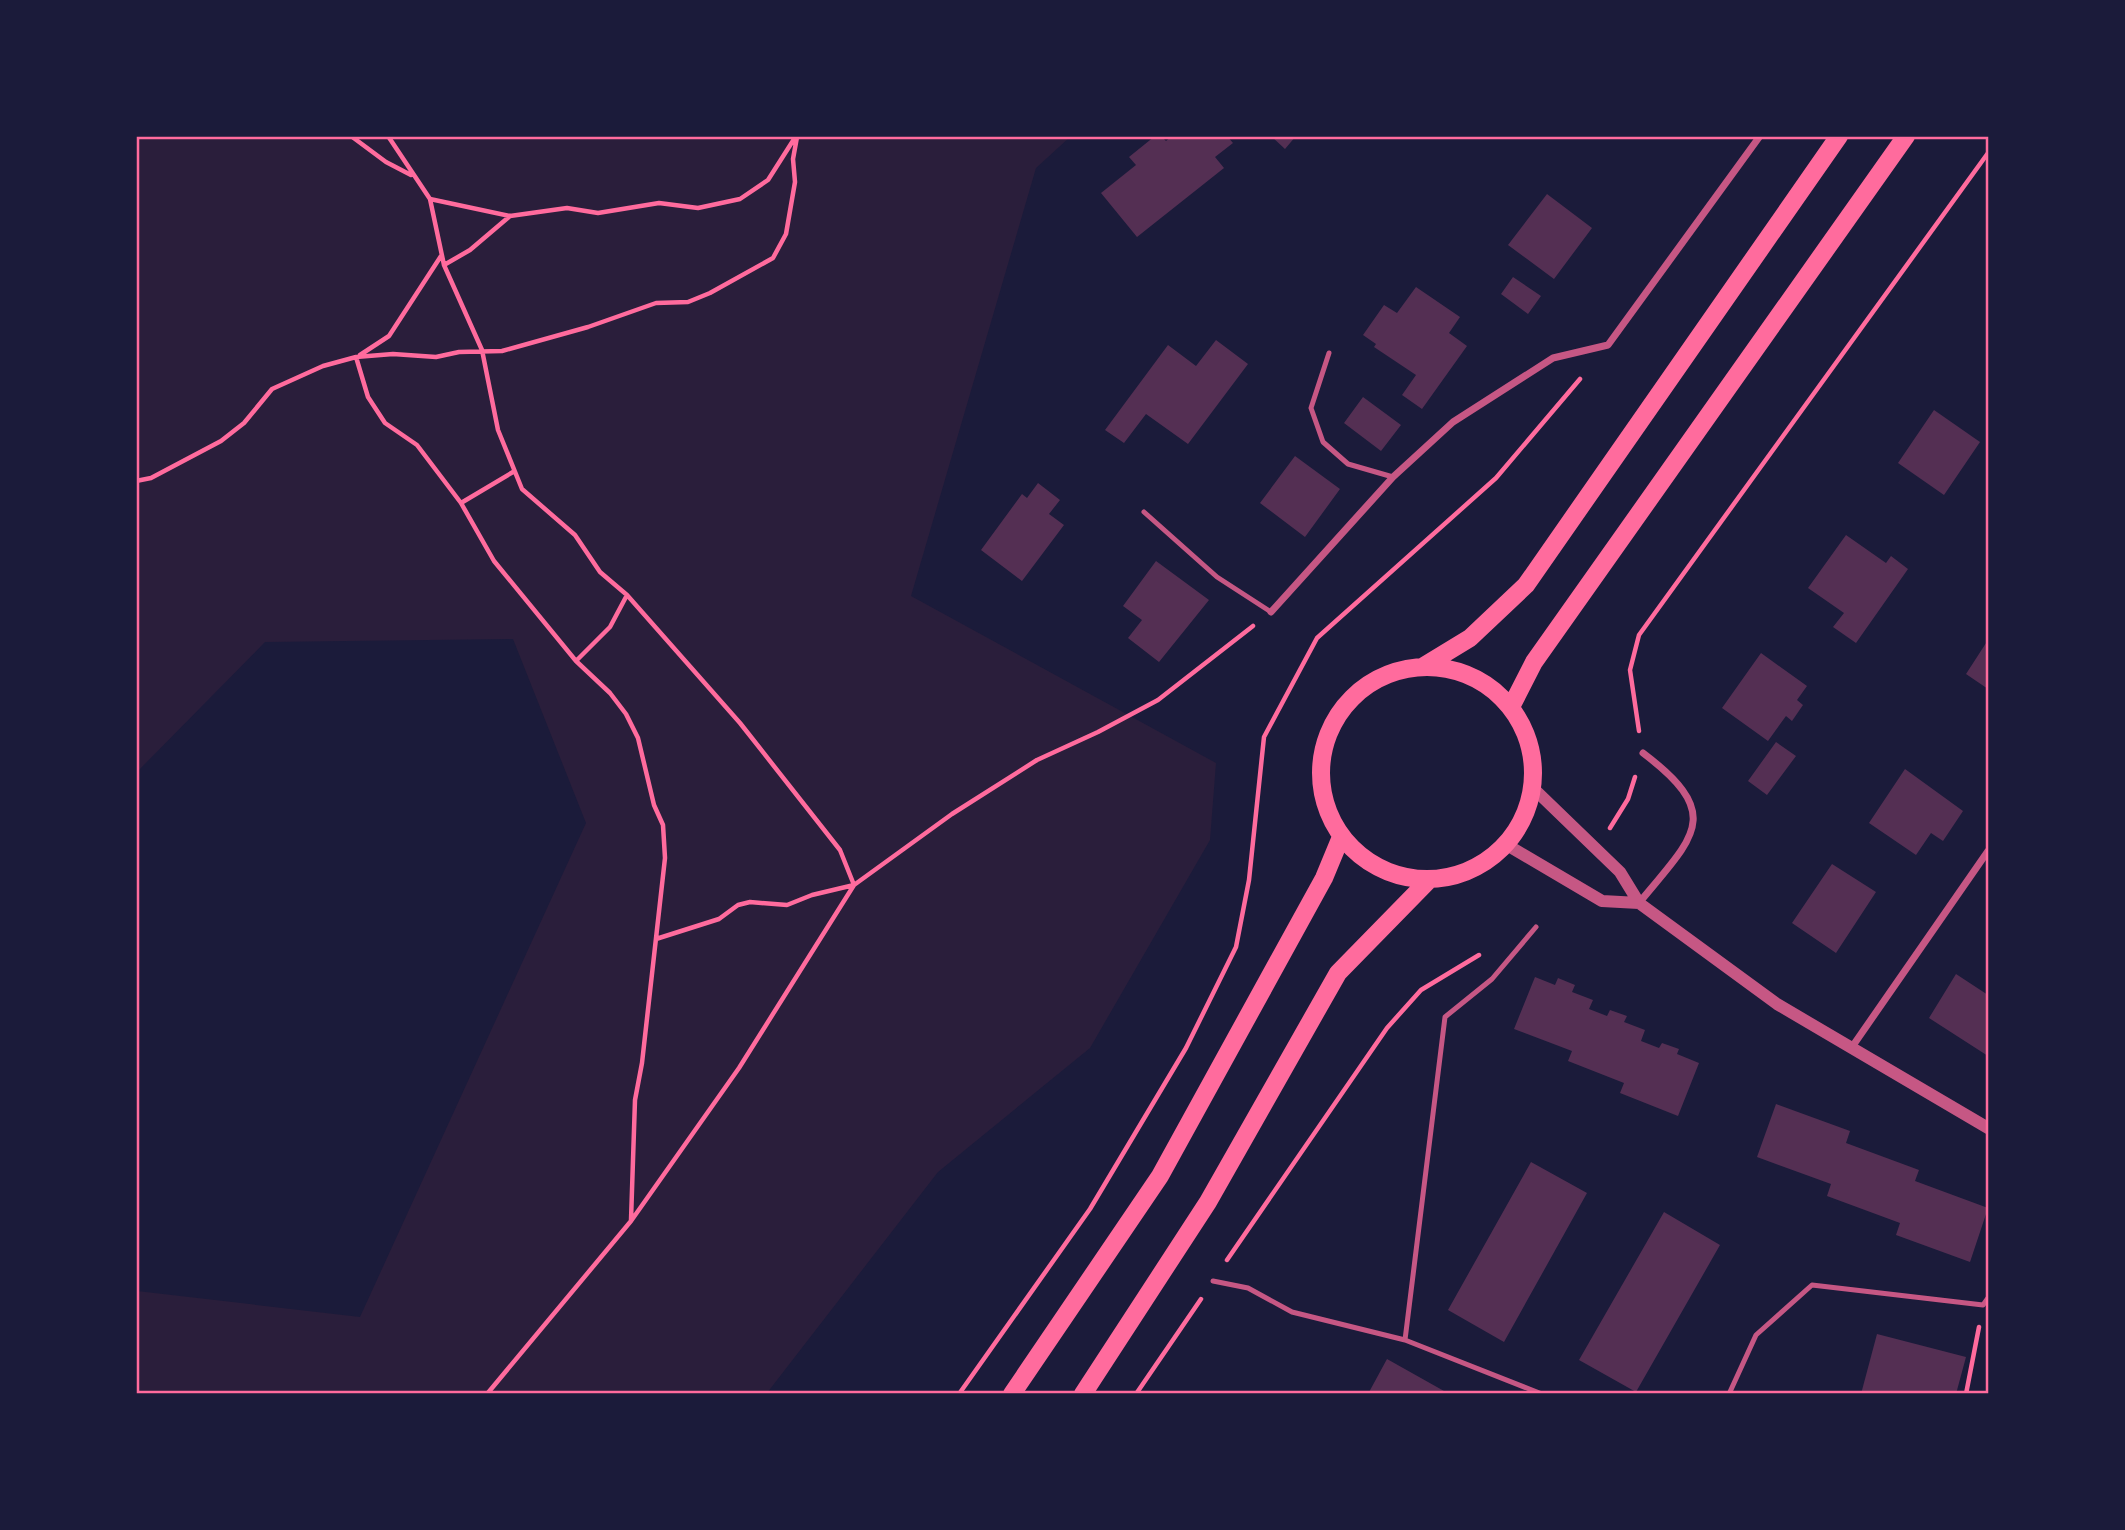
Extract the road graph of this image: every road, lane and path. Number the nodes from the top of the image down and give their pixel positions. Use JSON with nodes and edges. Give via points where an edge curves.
{"nodes":[{"id":1,"x":351,"y":136,"type":"edge"},
{"id":2,"x":388,"y":136,"type":"edge"},
{"id":3,"x":796,"y":136,"type":"edge"},
{"id":4,"x":1760,"y":136,"type":"edge"},
{"id":5,"x":1839,"y":136,"type":"edge"},
{"id":6,"x":1906,"y":136,"type":"edge"},
{"id":7,"x":1989,"y":153,"type":"edge"},
{"id":8,"x":412,"y":175,"type":"junction"},
{"id":9,"x":430,"y":199,"type":"junction"},
{"id":10,"x":510,"y":216,"type":"junction"},
{"id":11,"x":441,"y":256,"type":"junction"},
{"id":12,"x":444,"y":265,"type":"junction"},
{"id":13,"x":1608,"y":345,"type":"junction"},
{"id":14,"x":482,"y":350,"type":"junction"},
{"id":15,"x":1329,"y":353,"type":"dead end"},
{"id":16,"x":356,"y":357,"type":"junction"},
{"id":17,"x":513,"y":472,"type":"junction"},
{"id":18,"x":1393,"y":477,"type":"junction"},
{"id":19,"x":136,"y":481,"type":"edge"},
{"id":20,"x":461,"y":503,"type":"junction"},
{"id":21,"x":1144,"y":512,"type":"dead end"},
{"id":22,"x":627,"y":595,"type":"junction"},
{"id":23,"x":1271,"y":612,"type":"junction"},
{"id":24,"x":576,"y":661,"type":"junction"},
{"id":25,"x":1424,"y":666,"type":"junction"},
{"id":26,"x":1511,"y":707,"type":"junction"},
{"id":27,"x":1643,"y":753,"type":"junction"},
{"id":28,"x":1533,"y":788,"type":"junction"},
{"id":29,"x":1341,"y":837,"type":"junction"},
{"id":30,"x":1507,"y":845,"type":"junction"},
{"id":31,"x":1596,"y":849,"type":"junction"},
{"id":32,"x":1989,"y":851,"type":"edge"},
{"id":33,"x":1428,"y":881,"type":"junction"},
{"id":34,"x":854,"y":884,"type":"junction"},
{"id":35,"x":1639,"y":903,"type":"junction"},
{"id":36,"x":1536,"y":927,"type":"dead end"},
{"id":37,"x":656,"y":939,"type":"junction"},
{"id":38,"x":1490,"y":950,"type":"dead end"},
{"id":39,"x":1852,"y":1046,"type":"junction"},
{"id":40,"x":1989,"y":1128,"type":"edge"},
{"id":41,"x":631,"y":1221,"type":"junction"},
{"id":42,"x":1213,"y":1281,"type":"junction"},
{"id":43,"x":1989,"y":1298,"type":"edge"},
{"id":44,"x":1983,"y":1305,"type":"junction"},
{"id":45,"x":1405,"y":1340,"type":"junction"},
{"id":46,"x":487,"y":1394,"type":"edge"},
{"id":47,"x":959,"y":1394,"type":"edge"},
{"id":48,"x":1012,"y":1394,"type":"edge"},
{"id":49,"x":1083,"y":1394,"type":"edge"},
{"id":50,"x":1136,"y":1394,"type":"edge"},
{"id":51,"x":1542,"y":1394,"type":"edge"},
{"id":52,"x":1729,"y":1394,"type":"edge"},
{"id":53,"x":1966,"y":1394,"type":"edge"}],
"edges":[{"from":1,"to":8,"type":"path"},
{"from":2,"to":8,"type":"path"},
{"from":3,"to":10,"type":"path","via":[[768,180],[740,200],[698,208],[659,203],[598,213],[567,208]]},
{"from":3,"to":14,"type":"path","via":[[795,182],[786,234],[773,258],[688,302],[656,303],[502,351]]},
{"from":4,"to":13,"type":"street"},
{"from":5,"to":25,"type":"main road","via":[[1526,585],[1470,638]]},
{"from":6,"to":26,"type":"main road","via":[[1534,662]]},
{"from":7,"to":27,"type":"path","via":[[1639,635],[1630,670]]},
{"from":8,"to":9,"type":"path"},
{"from":9,"to":10,"type":"path"},
{"from":9,"to":11,"type":"path"},
{"from":10,"to":12,"type":"path"},
{"from":11,"to":12,"type":"path"},
{"from":11,"to":16,"type":"path","via":[[388,336]]},
{"from":12,"to":14,"type":"path"},
{"from":13,"to":18,"type":"street","via":[[1553,358],[1452,422]]},
{"from":13,"to":47,"type":"path","via":[[1496,478],[1317,638],[1264,737],[1249,880],[1236,947],[1186,1048],[1090,1209]]},
{"from":14,"to":16,"type":"path","via":[[436,357]]},
{"from":14,"to":17,"type":"path","via":[[498,430]]},
{"from":15,"to":18,"type":"lane","via":[[1311,408],[1323,442],[1348,464]]},
{"from":16,"to":19,"type":"path","via":[[296,376],[272,389],[244,423],[221,441],[151,478]]},
{"from":16,"to":20,"type":"path","via":[[368,397],[385,423],[417,445]]},
{"from":17,"to":20,"type":"path"},
{"from":17,"to":22,"type":"path","via":[[522,489],[575,535],[600,572]]},
{"from":18,"to":23,"type":"street"},
{"from":20,"to":24,"type":"path","via":[[494,561]]},
{"from":21,"to":23,"type":"lane","via":[[1217,577]]},
{"from":22,"to":24,"type":"path","via":[[610,627]]},
{"from":22,"to":34,"type":"path","via":[[805,802],[840,850]]},
{"from":23,"to":34,"type":"path","via":[[1158,700],[1037,760],[951,814]]},
{"from":24,"to":37,"type":"path","via":[[610,693],[638,738],[663,825]]},
{"from":25,"to":26,"type":"main road","via":[[1457,671],[1487,684]]},
{"from":25,"to":29,"type":"main road","via":[[1386,674],[1353,695],[1330,727],[1320,764],[1323,803]]},
{"from":26,"to":28,"type":"main road","via":[[1531,746]]},
{"from":27,"to":31,"type":"path","via":[[1628,799]]},
{"from":27,"to":35,"type":"street","via":[[1672,775],[1689,796],[1694,817],[1690,838]]},
{"from":28,"to":30,"type":"main road","via":[[1524,818]]},
{"from":28,"to":31,"type":"street"},
{"from":29,"to":33,"type":"main road","via":[[1379,869]]},
{"from":29,"to":48,"type":"main road","via":[[1324,878],[1160,1177]]},
{"from":30,"to":33,"type":"main road","via":[[1471,871]]},
{"from":30,"to":35,"type":"street","via":[[1602,901]]},
{"from":31,"to":35,"type":"street","via":[[1620,872]]},
{"from":32,"to":39,"type":"street"},
{"from":33,"to":49,"type":"main road","via":[[1338,973],[1208,1202]]},
{"from":34,"to":37,"type":"path","via":[[787,905],[738,905],[719,919]]},
{"from":34,"to":41,"type":"path","via":[[739,1068]]},
{"from":35,"to":39,"type":"street","via":[[1777,1004]]},
{"from":36,"to":45,"type":"lane","via":[[1492,979],[1445,1017]]},
{"from":37,"to":41,"type":"path","via":[[635,1100]]},
{"from":38,"to":42,"type":"path","via":[[1421,990],[1387,1028]]},
{"from":39,"to":40,"type":"street"},
{"from":41,"to":46,"type":"path"},
{"from":42,"to":45,"type":"lane","via":[[1248,1288],[1292,1312]]},
{"from":42,"to":50,"type":"path"},
{"from":43,"to":44,"type":"lane"},
{"from":44,"to":52,"type":"lane","via":[[1812,1285],[1756,1335]]},
{"from":44,"to":53,"type":"path"},
{"from":45,"to":51,"type":"lane"}]}
